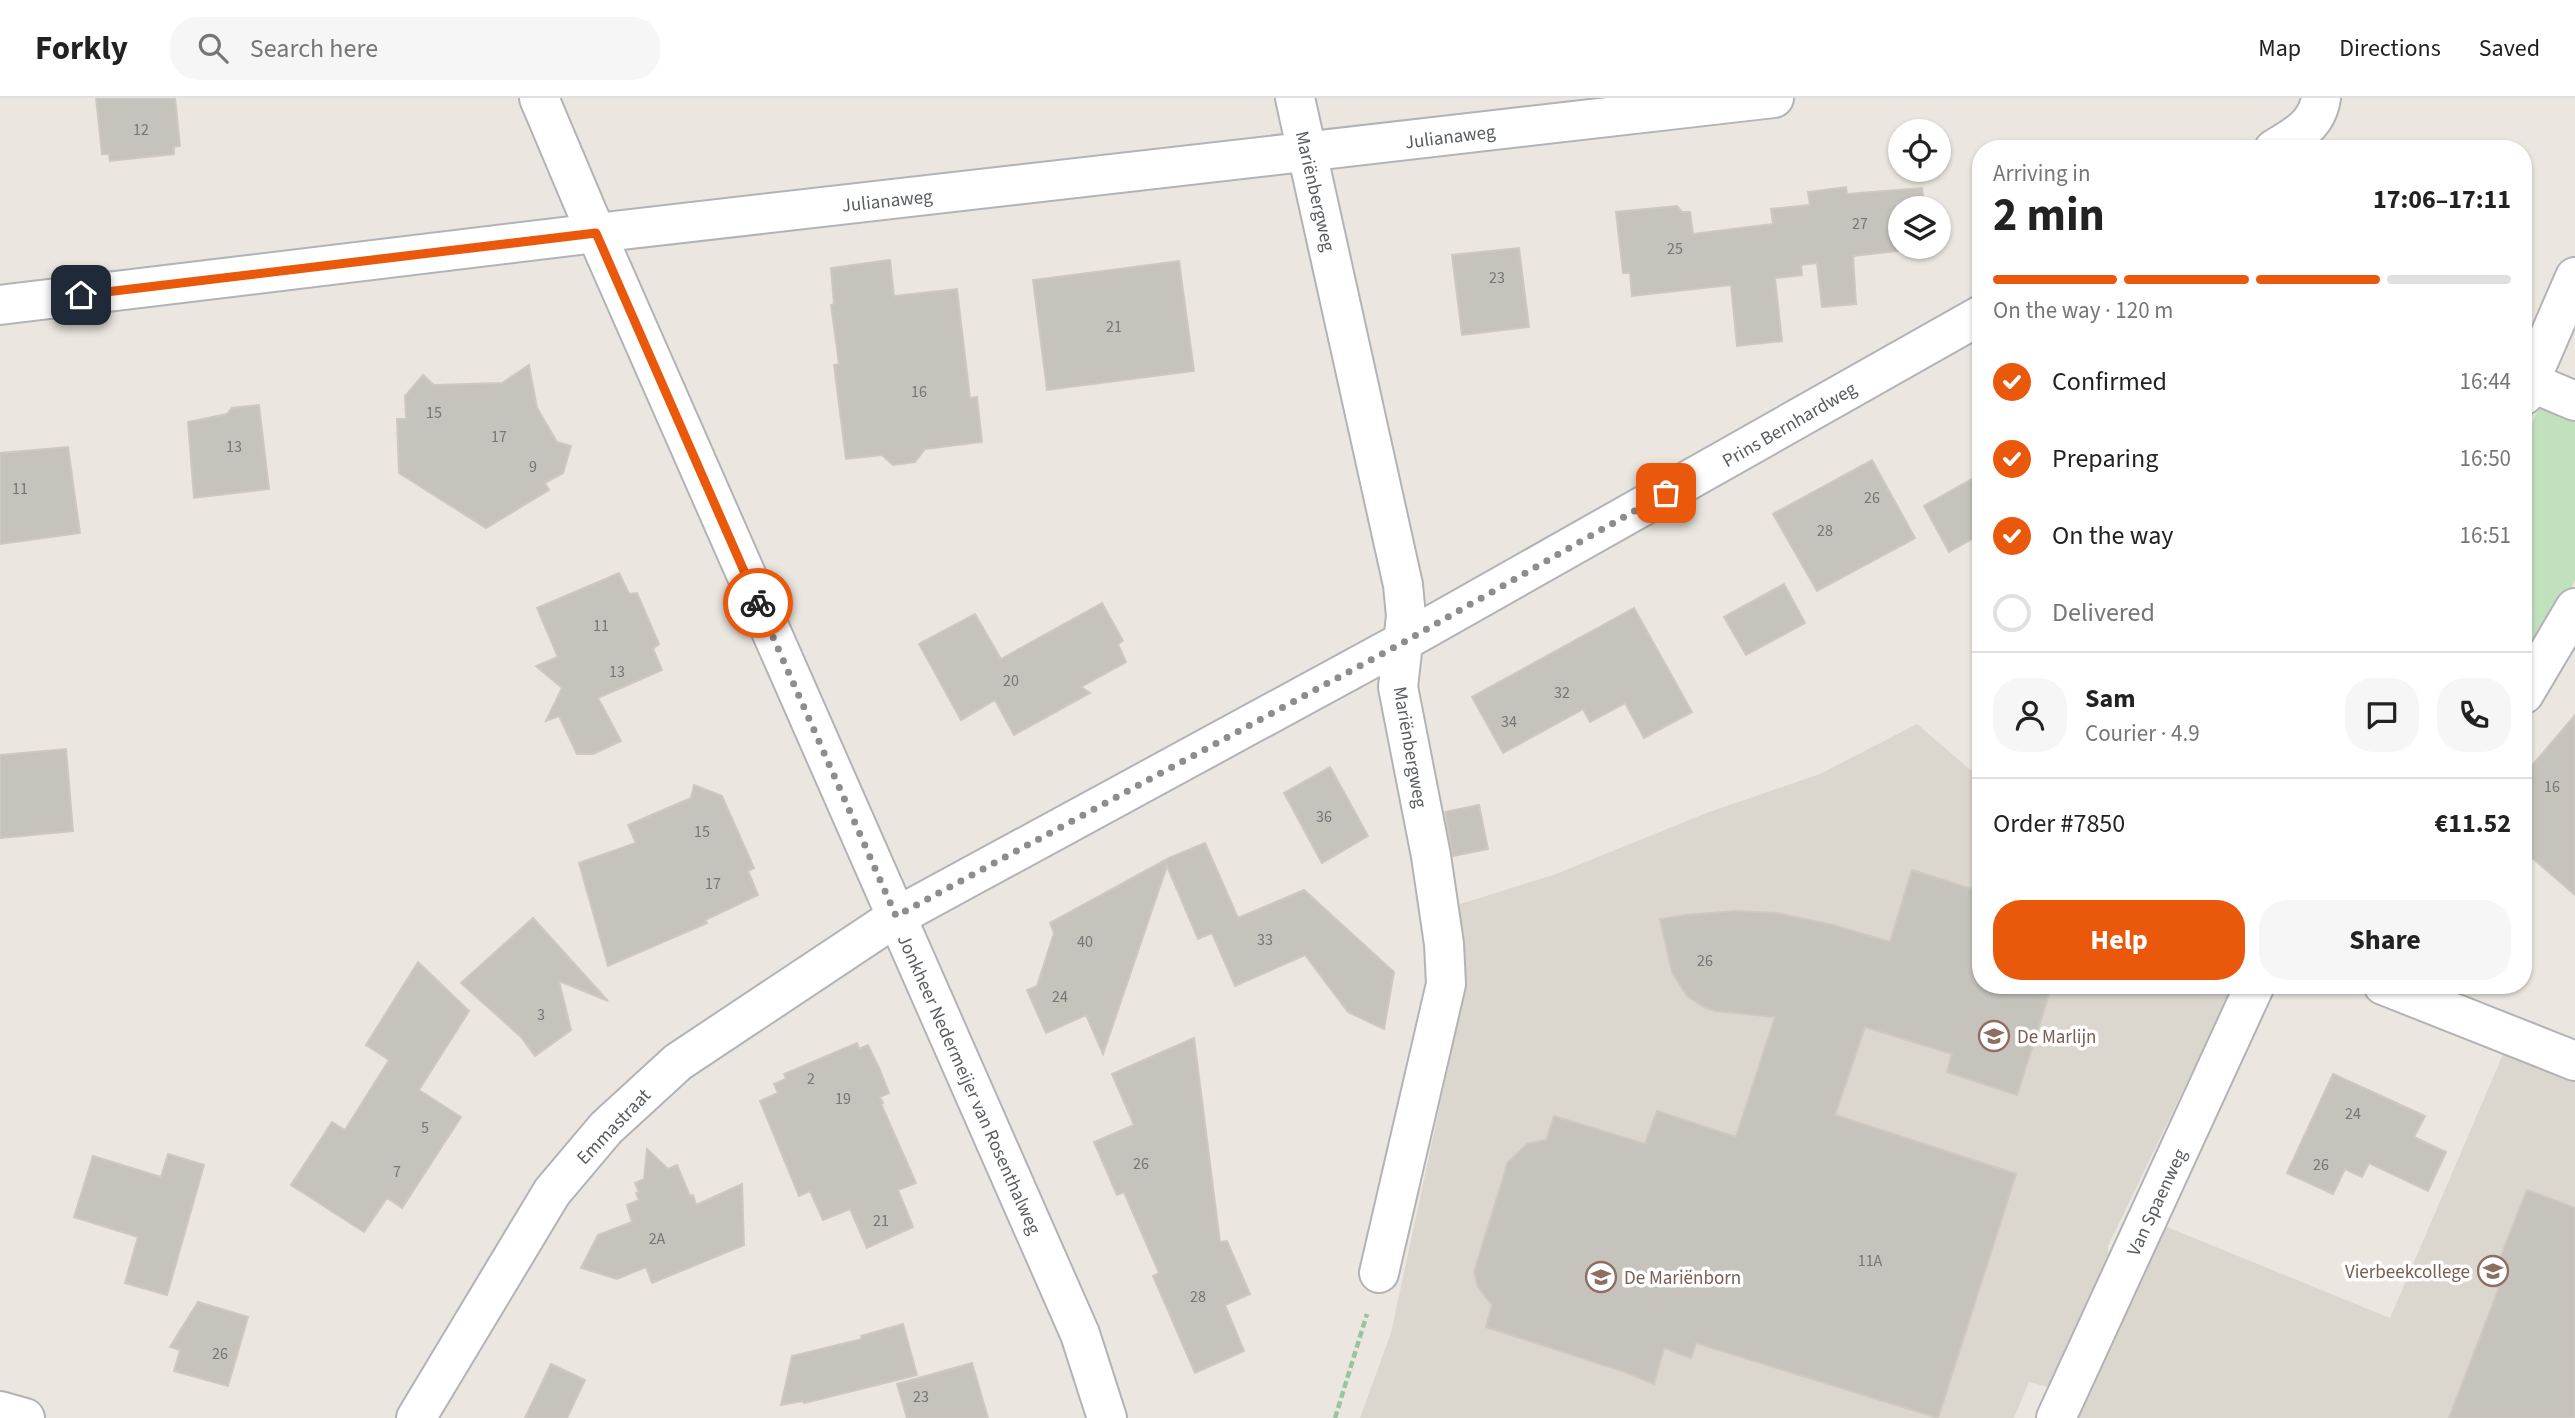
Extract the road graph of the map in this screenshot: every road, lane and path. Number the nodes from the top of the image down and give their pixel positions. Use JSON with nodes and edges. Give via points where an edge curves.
{"nodes":[{"id":1,"x":539,"y":98,"type":"edge"},
{"id":2,"x":1295,"y":98,"type":"edge"},
{"id":3,"x":1774,"y":98,"type":"edge"},
{"id":4,"x":2321,"y":98,"type":"edge"},
{"id":5,"x":2289,"y":140,"type":"edge"},
{"id":6,"x":1307,"y":153,"type":"junction"},
{"id":7,"x":596,"y":233,"type":"junction"},
{"id":8,"x":2575,"y":278,"type":"edge"},
{"id":9,"x":0,"y":305,"type":"edge"},
{"id":10,"x":1972,"y":319,"type":"edge"},
{"id":11,"x":2532,"y":377,"type":"edge"},
{"id":12,"x":2532,"y":389,"type":"edge"},
{"id":13,"x":2575,"y":401,"type":"edge"},
{"id":14,"x":2575,"y":608,"type":"edge"},
{"id":15,"x":1404,"y":642,"type":"junction"},
{"id":16,"x":2532,"y":681,"type":"edge"},
{"id":17,"x":896,"y":916,"type":"junction"},
{"id":18,"x":2251,"y":994,"type":"edge"},
{"id":19,"x":2406,"y":994,"type":"edge"},
{"id":20,"x":2575,"y":1061,"type":"edge"},
{"id":21,"x":1379,"y":1273,"type":"joint"},
{"id":22,"x":0,"y":1411,"type":"edge"},
{"id":23,"x":25,"y":1418,"type":"edge"},
{"id":24,"x":416,"y":1418,"type":"edge"},
{"id":25,"x":1107,"y":1418,"type":"edge"},
{"id":26,"x":1335,"y":1418,"type":"edge"},
{"id":27,"x":2056,"y":1418,"type":"edge"}],
"edges":[{"from":1,"to":7,"type":"street","name":"Jonkheer Nedermeijer van Rosenthalweg"},
{"from":2,"to":6,"type":"street","name":"Mariënbergweg"},
{"from":3,"to":6,"type":"street","name":"Julianaweg"},
{"from":4,"to":5,"type":"street","via":[[2319,111]]},
{"from":6,"to":7,"type":"street","name":"Julianaweg"},
{"from":6,"to":15,"type":"street","name":"Mariënbergweg","via":[[1403,585]]},
{"from":7,"to":9,"type":"street","name":"Julianaweg"},
{"from":7,"to":17,"type":"street","name":"Jonkheer Nedermeijer van Rosenthalweg"},
{"from":8,"to":11,"type":"street"},
{"from":10,"to":15,"type":"street","name":"Prins Bernhardweg"},
{"from":12,"to":13,"type":"street"},
{"from":14,"to":16,"type":"street"},
{"from":15,"to":17,"type":"street","name":"Prins Bernhardweg"},
{"from":15,"to":21,"type":"street","name":"Mariënbergweg","via":[[1398,687],[1430,856],[1447,984]]},
{"from":17,"to":24,"type":"street","name":"Emmastraat","via":[[678,1062],[606,1128],[552,1192]]},
{"from":17,"to":25,"type":"street","name":"Jonkheer Nedermeijer van Rosenthalweg","via":[[1080,1334]]},
{"from":18,"to":27,"type":"street","name":"Van Spaenweg"},
{"from":19,"to":20,"type":"street"},
{"from":21,"to":26,"type":"path"},
{"from":22,"to":23,"type":"street"}]}
